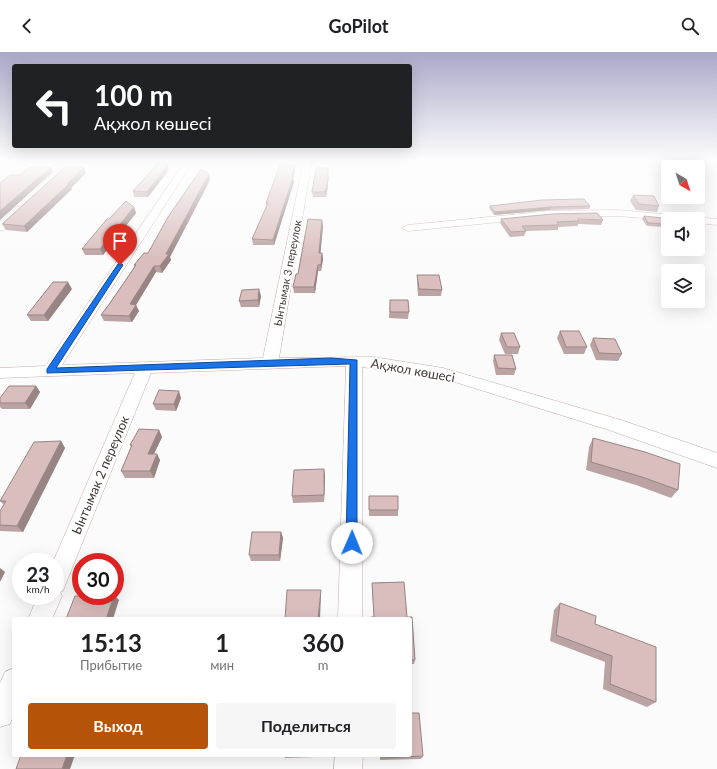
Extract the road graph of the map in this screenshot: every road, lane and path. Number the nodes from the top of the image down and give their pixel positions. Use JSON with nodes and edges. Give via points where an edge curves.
{"nodes":[{"id":1,"x":168,"y":193,"type":"edge"},
{"id":2,"x":302,"y":193,"type":"edge"},
{"id":3,"x":28,"y":202,"type":"edge"},
{"id":4,"x":661,"y":217,"type":"edge"},
{"id":5,"x":705,"y":221,"type":"edge"},
{"id":6,"x":717,"y":222,"type":"edge"},
{"id":7,"x":0,"y":228,"type":"edge"},
{"id":8,"x":408,"y":228,"type":"dead end"},
{"id":9,"x":354,"y":362,"type":"junction"},
{"id":10,"x":270,"y":363,"type":"junction"},
{"id":11,"x":146,"y":368,"type":"junction"},
{"id":12,"x":50,"y":371,"type":"junction"},
{"id":13,"x":0,"y":373,"type":"edge"},
{"id":14,"x":717,"y":461,"type":"edge"},
{"id":15,"x":64,"y":562,"type":"edge"},
{"id":16,"x":46,"y":605,"type":"edge"},
{"id":17,"x":41,"y":617,"type":"edge"},
{"id":18,"x":350,"y":617,"type":"edge"},
{"id":19,"x":12,"y":686,"type":"edge"},
{"id":20,"x":0,"y":714,"type":"edge"},
{"id":21,"x":349,"y":757,"type":"edge"},
{"id":22,"x":348,"y":769,"type":"edge"}],
"edges":[{"from":1,"to":12,"type":"street"},
{"from":2,"to":10,"type":"street","name":"Ынтымак 3 переулок"},
{"from":3,"to":7,"type":"street"},
{"from":4,"to":8,"type":"street","via":[[618,213],[550,214]]},
{"from":5,"to":6,"type":"street"},
{"from":9,"to":10,"type":"street","name":"Ақжол көшесі"},
{"from":9,"to":14,"type":"street","name":"Ақжол көшесі","via":[[373,362],[443,373],[615,425]]},
{"from":9,"to":18,"type":"street"},
{"from":10,"to":11,"type":"street","name":"Ақжол көшесі"},
{"from":11,"to":12,"type":"street","name":"Ақжол көшесі"},
{"from":11,"to":15,"type":"street","name":"Ынтымак 2 переулок"},
{"from":12,"to":13,"type":"street","name":"Ақжол көшесі"},
{"from":16,"to":17,"type":"street"},
{"from":19,"to":20,"type":"street"},
{"from":21,"to":22,"type":"street"}]}
